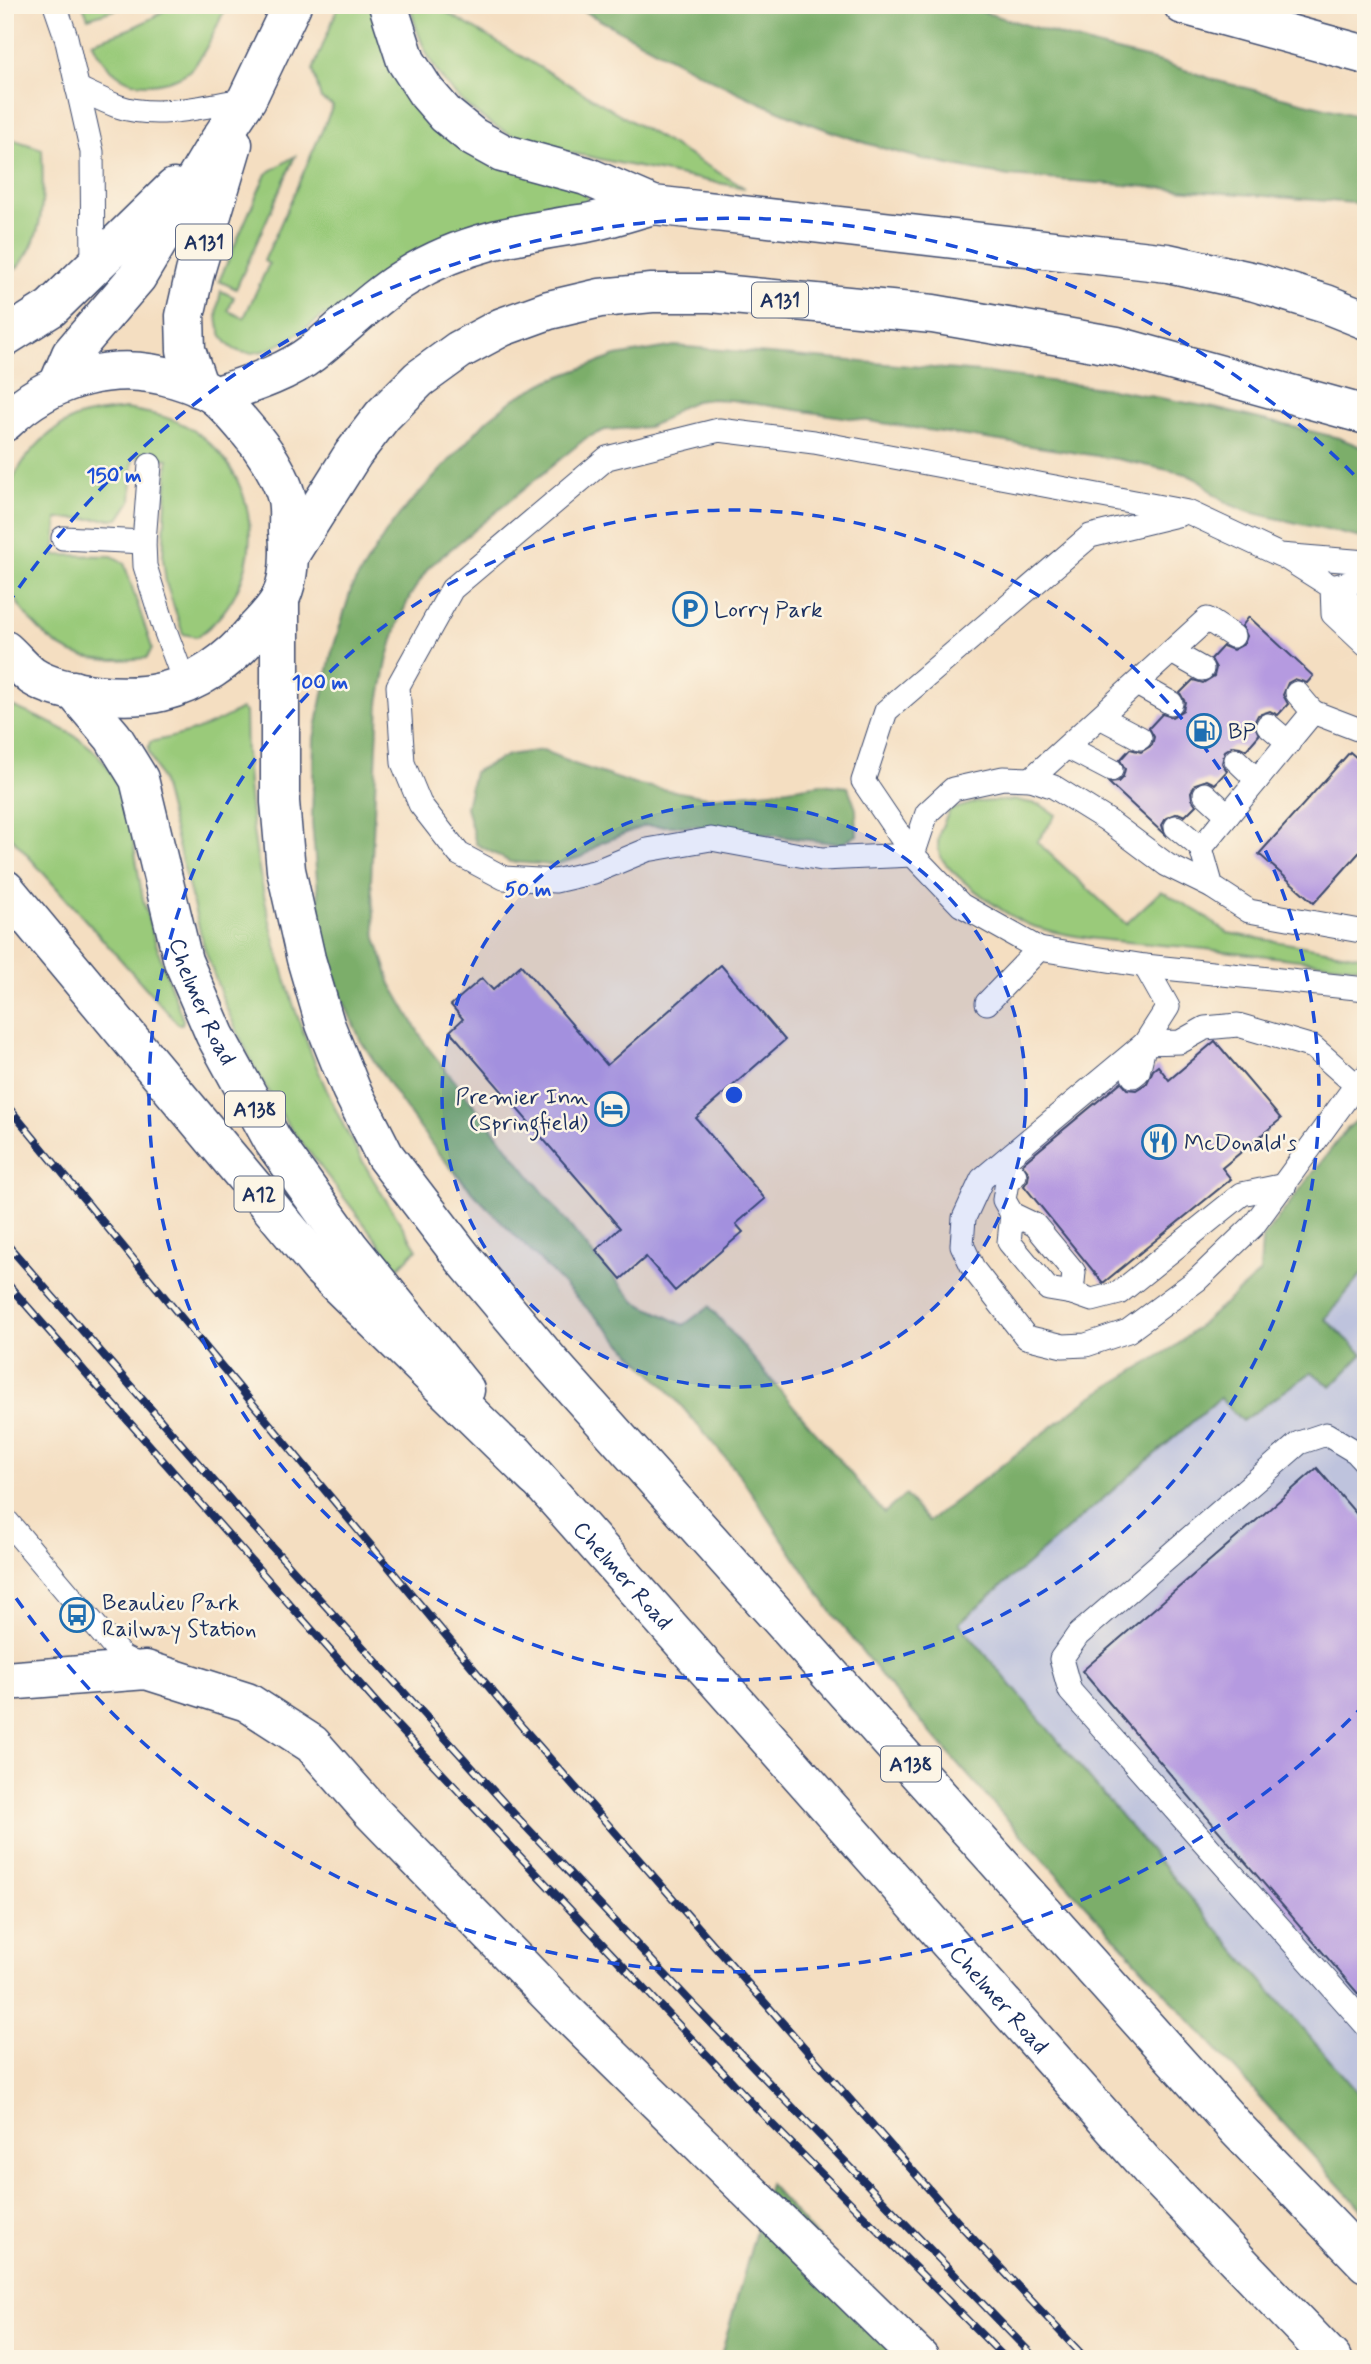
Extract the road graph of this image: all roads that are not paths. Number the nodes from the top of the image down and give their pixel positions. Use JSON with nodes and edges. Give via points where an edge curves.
{"nodes":[{"id":1,"x":54,"y":5,"type":"edge"},
{"id":2,"x":292,"y":5,"type":"edge"},
{"id":3,"x":388,"y":5,"type":"edge"},
{"id":4,"x":1183,"y":5,"type":"edge"},
{"id":5,"x":1366,"y":55,"type":"edge"},
{"id":6,"x":77,"y":88,"type":"junction"},
{"id":7,"x":247,"y":99,"type":"junction"},
{"id":8,"x":213,"y":150,"type":"junction"},
{"id":9,"x":653,"y":205,"type":"junction"},
{"id":10,"x":93,"y":267,"type":"junction"},
{"id":11,"x":1366,"y":320,"type":"edge"},
{"id":12,"x":5,"y":337,"type":"edge"},
{"id":13,"x":58,"y":385,"type":"junction"},
{"id":14,"x":207,"y":392,"type":"junction"},
{"id":15,"x":9,"y":415,"type":"edge"},
{"id":16,"x":1366,"y":415,"type":"edge"},
{"id":17,"x":150,"y":466,"type":"dead end"},
{"id":18,"x":1188,"y":512,"type":"junction"},
{"id":19,"x":63,"y":538,"type":"dead end"},
{"id":20,"x":144,"y":542,"type":"junction"},
{"id":21,"x":290,"y":554,"type":"junction"},
{"id":22,"x":1280,"y":555,"type":"junction"},
{"id":23,"x":1366,"y":562,"type":"edge"},
{"id":24,"x":1366,"y":584,"type":"edge"},
{"id":25,"x":1332,"y":587,"type":"junction"},
{"id":26,"x":280,"y":599,"type":"junction"},
{"id":27,"x":1366,"y":617,"type":"edge"},
{"id":28,"x":1233,"y":636,"type":"dead end"},
{"id":29,"x":1366,"y":645,"type":"edge"},
{"id":30,"x":5,"y":650,"type":"edge"},
{"id":31,"x":1172,"y":652,"type":"junction"},
{"id":32,"x":1202,"y":669,"type":"dead end"},
{"id":33,"x":19,"y":674,"type":"edge"},
{"id":34,"x":185,"y":684,"type":"junction"},
{"id":35,"x":1137,"y":684,"type":"junction"},
{"id":36,"x":73,"y":690,"type":"junction"},
{"id":37,"x":1297,"y":693,"type":"dead end"},
{"id":38,"x":1171,"y":703,"type":"dead end"},
{"id":39,"x":1313,"y":712,"type":"junction"},
{"id":40,"x":1100,"y":717,"type":"junction"},
{"id":41,"x":1268,"y":725,"type":"dead end"},
{"id":42,"x":1366,"y":735,"type":"edge"},
{"id":43,"x":1140,"y":738,"type":"dead end"},
{"id":44,"x":1289,"y":743,"type":"junction"},
{"id":45,"x":1067,"y":747,"type":"junction"},
{"id":46,"x":1236,"y":760,"type":"dead end"},
{"id":47,"x":1111,"y":770,"type":"dead end"},
{"id":48,"x":1031,"y":779,"type":"junction"},
{"id":49,"x":1257,"y":780,"type":"junction"},
{"id":50,"x":1205,"y":794,"type":"dead end"},
{"id":51,"x":1228,"y":815,"type":"junction"},
{"id":52,"x":1176,"y":827,"type":"dead end"},
{"id":53,"x":1201,"y":848,"type":"junction"},
{"id":54,"x":913,"y":855,"type":"junction"},
{"id":55,"x":1212,"y":887,"type":"junction"},
{"id":56,"x":5,"y":889,"type":"edge"},
{"id":57,"x":1366,"y":932,"type":"edge"},
{"id":58,"x":1039,"y":949,"type":"junction"},
{"id":59,"x":1145,"y":965,"type":"junction"},
{"id":60,"x":1366,"y":989,"type":"edge"},
{"id":61,"x":986,"y":1003,"type":"dead end"},
{"id":62,"x":1145,"y":1044,"type":"junction"},
{"id":63,"x":1133,"y":1076,"type":"dead end"},
{"id":64,"x":1361,"y":1081,"type":"edge"},
{"id":65,"x":1015,"y":1175,"type":"dead end"},
{"id":66,"x":1285,"y":1185,"type":"junction"},
{"id":67,"x":1366,"y":1463,"type":"edge"},
{"id":68,"x":536,"y":1478,"type":"junction"},
{"id":69,"x":5,"y":1519,"type":"edge"},
{"id":70,"x":146,"y":1670,"type":"junction"},
{"id":71,"x":5,"y":1681,"type":"edge"},
{"id":72,"x":1366,"y":2025,"type":"edge"},
{"id":73,"x":1366,"y":2263,"type":"edge"},
{"id":74,"x":920,"y":2359,"type":"edge"},
{"id":75,"x":1332,"y":2359,"type":"edge"}],
"edges":[{"from":1,"to":6,"type":"lane"},
{"from":2,"to":7,"type":"main road","number":"A131"},
{"from":3,"to":9,"type":"main road","via":[[406,61],[426,92],[473,137],[502,153],[586,176]]},
{"from":4,"to":5,"type":"main road"},
{"from":6,"to":7,"type":"lane","via":[[118,106],[145,111]]},
{"from":6,"to":10,"type":"lane","via":[[92,152]]},
{"from":7,"to":8,"type":"main road","number":"A131"},
{"from":7,"to":14,"type":"main road","number":"A131","via":[[185,316],[186,350]]},
{"from":8,"to":10,"type":"main road","number":"A131"},
{"from":8,"to":13,"type":"main road","number":"A131","via":[[137,277],[71,354]]},
{"from":9,"to":11,"type":"main road","via":[[1168,263],[1255,282]]},
{"from":9,"to":14,"type":"main road","via":[[588,223],[508,235],[460,251],[408,276],[310,354],[262,379]]},
{"from":10,"to":12,"type":"main road","number":"A131","via":[[51,308]]},
{"from":13,"to":14,"type":"main road","via":[[120,371],[169,376]]},
{"from":13,"to":15,"type":"main road"},
{"from":14,"to":21,"type":"main road","via":[[257,442],[270,462],[287,499]]},
{"from":16,"to":21,"type":"main road","number":"A131","via":[[1117,346],[933,314],[711,293],[600,298],[502,327],[419,379],[353,454]]},
{"from":17,"to":20,"type":"lane"},
{"from":18,"to":22,"type":"lane"},
{"from":18,"to":54,"type":"lane","via":[[1090,536],[886,711],[863,781]]},
{"from":18,"to":54,"type":"lane","via":[[814,442],[719,430],[607,458],[452,589],[398,686],[403,763],[420,804],[459,854],[504,878],[555,881],[594,872],[648,850],[711,839],[822,859]]},
{"from":19,"to":20,"type":"lane"},
{"from":20,"to":34,"type":"lane","via":[[145,566]]},
{"from":21,"to":26,"type":"main road"},
{"from":22,"to":23,"type":"lane"},
{"from":22,"to":25,"type":"lane"},
{"from":24,"to":25,"type":"lane","via":[[1361,580]]},
{"from":25,"to":27,"type":"lane"},
{"from":25,"to":29,"type":"lane","via":[[1333,614]]},
{"from":26,"to":34,"type":"main road","via":[[242,646]]},
{"from":26,"to":73,"type":"main road","number":"A138","via":[[280,802],[286,870],[325,1024],[385,1156],[551,1363],[1238,2130]]},
{"from":28,"to":31,"type":"lane","via":[[1207,619]]},
{"from":30,"to":33,"type":"main road"},
{"from":31,"to":32,"type":"lane"},
{"from":31,"to":35,"type":"lane"},
{"from":33,"to":36,"type":"main road"},
{"from":34,"to":36,"type":"main road","via":[[139,696]]},
{"from":35,"to":38,"type":"lane"},
{"from":35,"to":40,"type":"lane"},
{"from":36,"to":68,"type":"main road","name":"Chelmer Road","number":"A138","via":[[113,737],[139,779],[184,961],[215,1035],[273,1141],[350,1248]]},
{"from":37,"to":39,"type":"lane"},
{"from":39,"to":42,"type":"lane"},
{"from":39,"to":44,"type":"lane"},
{"from":40,"to":43,"type":"lane"},
{"from":40,"to":45,"type":"lane"},
{"from":41,"to":44,"type":"lane"},
{"from":44,"to":49,"type":"lane"},
{"from":45,"to":47,"type":"lane"},
{"from":45,"to":48,"type":"lane"},
{"from":46,"to":49,"type":"lane"},
{"from":48,"to":54,"type":"lane","via":[[1003,778],[953,789],[927,813]]},
{"from":48,"to":55,"type":"lane","via":[[1054,787],[1167,864]]},
{"from":49,"to":51,"type":"lane"},
{"from":50,"to":51,"type":"lane"},
{"from":51,"to":53,"type":"lane"},
{"from":52,"to":53,"type":"lane"},
{"from":53,"to":55,"type":"lane"},
{"from":54,"to":58,"type":"lane","via":[[961,905]]},
{"from":55,"to":57,"type":"lane","via":[[1250,911]]},
{"from":56,"to":68,"type":"main road","number":"A12","via":[[321,1268]]},
{"from":58,"to":59,"type":"lane"},
{"from":58,"to":61,"type":"lane"},
{"from":59,"to":60,"type":"lane"},
{"from":59,"to":62,"type":"lane","via":[[1168,1007]]},
{"from":62,"to":63,"type":"lane"},
{"from":62,"to":64,"type":"lane","via":[[1181,1042],[1205,1028],[1238,1025],[1312,1047]]},
{"from":62,"to":66,"type":"lane","via":[[982,1179],[964,1218],[962,1245],[974,1270],[1026,1337],[1063,1346],[1086,1345],[1128,1331],[1197,1280],[1253,1226]]},
{"from":64,"to":66,"type":"lane"},
{"from":65,"to":66,"type":"lane","via":[[1007,1182],[1004,1200],[1012,1214],[1009,1242],[1048,1289],[1092,1300],[1119,1293],[1242,1194]]},
{"from":67,"to":72,"type":"lane","via":[[1326,1434],[1299,1443],[1078,1635],[1061,1658],[1070,1691]]},
{"from":68,"to":75,"type":"main road","name":"Chelmer Road","number":"A138","via":[[1149,2168]]},
{"from":69,"to":70,"type":"lane","via":[[122,1657]]},
{"from":70,"to":71,"type":"main road"},
{"from":70,"to":74,"type":"main road","via":[[247,1702],[312,1744],[564,2010]]}]}
